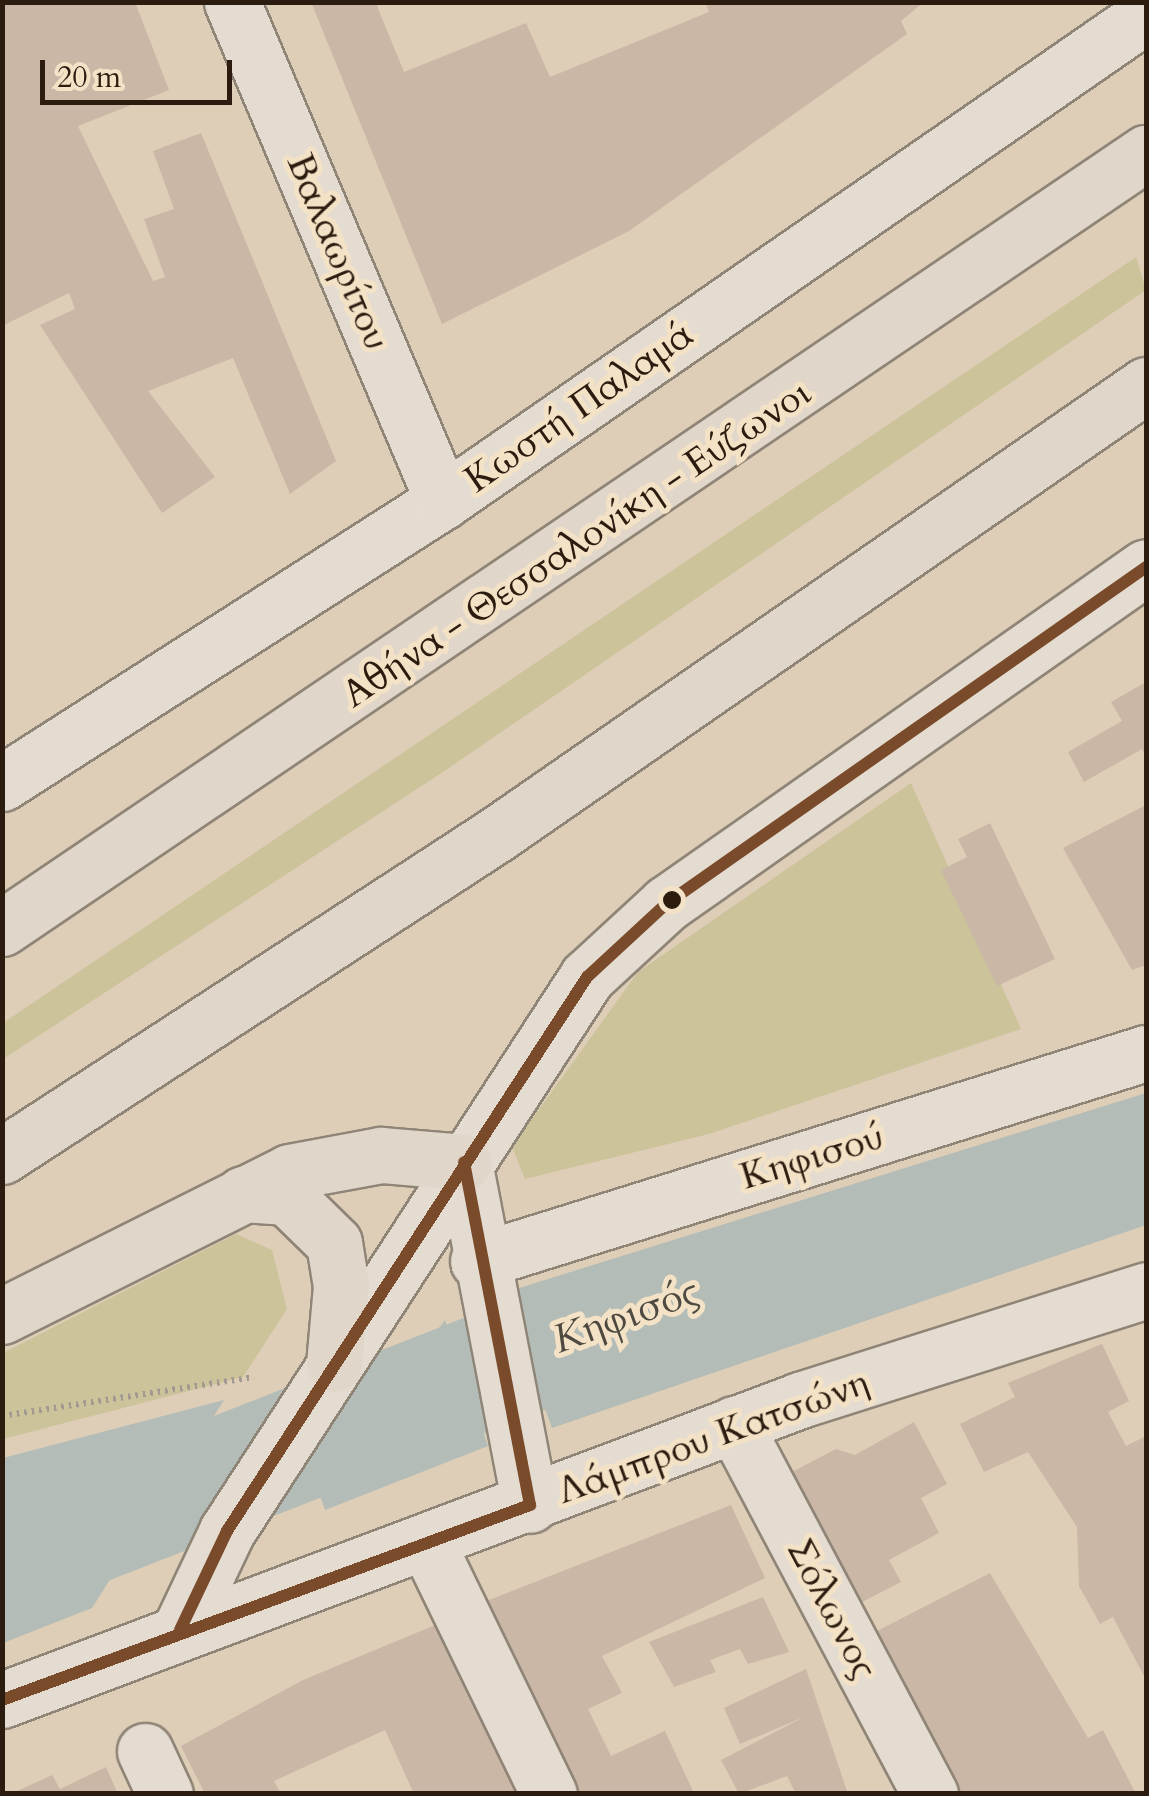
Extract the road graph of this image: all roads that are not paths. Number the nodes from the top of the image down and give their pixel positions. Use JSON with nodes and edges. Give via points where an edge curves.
{"nodes":[{"id":1,"x":232,"y":2,"type":"edge"},
{"id":2,"x":1146,"y":15,"type":"edge"},
{"id":3,"x":1146,"y":153,"type":"edge"},
{"id":4,"x":1146,"y":385,"type":"edge"},
{"id":5,"x":444,"y":501,"type":"junction"},
{"id":6,"x":1146,"y":567,"type":"edge"},
{"id":7,"x":2,"y":783,"type":"edge"},
{"id":8,"x":2,"y":928,"type":"edge"},
{"id":9,"x":1146,"y":1053,"type":"edge"},
{"id":10,"x":2,"y":1156,"type":"edge"},
{"id":11,"x":464,"y":1162,"type":"junction"},
{"id":12,"x":243,"y":1194,"type":"junction"},
{"id":13,"x":478,"y":1262,"type":"junction"},
{"id":14,"x":1144,"y":1297,"type":"edge"},
{"id":15,"x":2,"y":1316,"type":"edge"},
{"id":16,"x":334,"y":1364,"type":"junction"},
{"id":17,"x":734,"y":1424,"type":"junction"},
{"id":18,"x":530,"y":1506,"type":"junction"},
{"id":19,"x":427,"y":1543,"type":"junction"},
{"id":20,"x":180,"y":1630,"type":"junction"},
{"id":21,"x":2,"y":1700,"type":"edge"},
{"id":22,"x":549,"y":1794,"type":"edge"},
{"id":23,"x":930,"y":1794,"type":"edge"}],
"edges":[{"from":1,"to":5,"type":"street","name":"Βαλαωρίτου"},
{"from":2,"to":5,"type":"street","name":"Κωστή Παλαμά"},
{"from":3,"to":8,"type":"highway","name":"Αθήνα - Θεσσαλονίκη - Εύζωνοι"},
{"from":4,"to":10,"type":"highway","via":[[782,638]]},
{"from":5,"to":7,"type":"street","name":"Κωστή Παλαμά"},
{"from":6,"to":11,"type":"street","via":[[666,904],[556,1016]]},
{"from":9,"to":13,"type":"street","name":"Κηφισού"},
{"from":11,"to":12,"type":"highway","via":[[348,1158]]},
{"from":11,"to":13,"type":"street"},
{"from":11,"to":16,"type":"street"},
{"from":12,"to":15,"type":"highway"},
{"from":12,"to":16,"type":"highway","via":[[287,1197],[334,1243],[342,1286]]},
{"from":13,"to":18,"type":"street"},
{"from":14,"to":17,"type":"street","name":"Λάμπρου Κατσώνη"},
{"from":16,"to":20,"type":"street","via":[[227,1531]]},
{"from":17,"to":18,"type":"street","name":"Λάμπρου Κατσώνη"},
{"from":17,"to":23,"type":"street","name":"Σόλωνος"},
{"from":18,"to":19,"type":"street","name":"Λάμπρου Κατσώνη"},
{"from":19,"to":20,"type":"street","name":"Λάμπρου Κατσώνη"},
{"from":19,"to":22,"type":"street"},
{"from":20,"to":21,"type":"street","name":"Λάμπρου Κατσώνη"}]}
